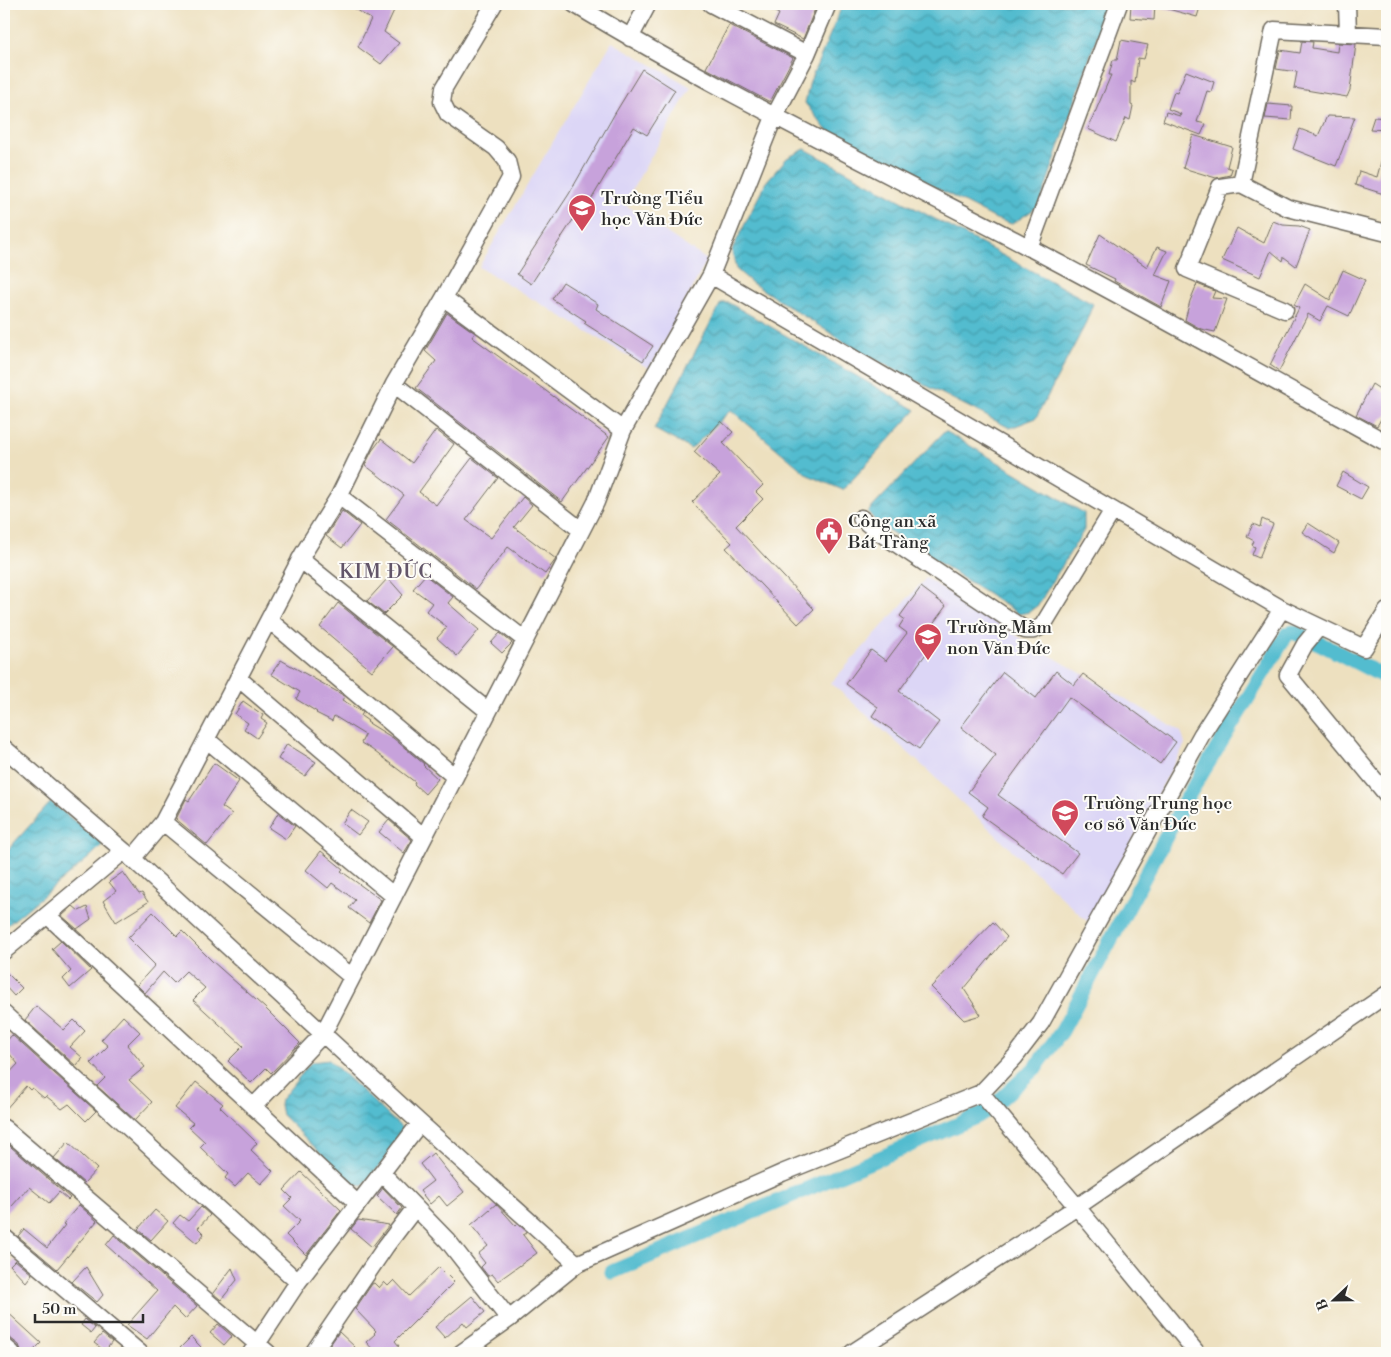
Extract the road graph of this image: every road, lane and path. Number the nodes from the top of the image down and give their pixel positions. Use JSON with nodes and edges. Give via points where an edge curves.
{"nodes":[{"id":1,"x":494,"y":4,"type":"edge"},
{"id":2,"x":574,"y":4,"type":"edge"},
{"id":3,"x":648,"y":4,"type":"edge"},
{"id":4,"x":711,"y":4,"type":"edge"},
{"id":5,"x":828,"y":4,"type":"edge"},
{"id":6,"x":1119,"y":4,"type":"edge"},
{"id":7,"x":1347,"y":4,"type":"edge"},
{"id":8,"x":1348,"y":33,"type":"junction"},
{"id":9,"x":1387,"y":36,"type":"edge"},
{"id":10,"x":630,"y":38,"type":"junction"},
{"id":11,"x":807,"y":54,"type":"junction"},
{"id":12,"x":774,"y":116,"type":"junction"},
{"id":13,"x":1241,"y":184,"type":"junction"},
{"id":14,"x":1387,"y":233,"type":"edge"},
{"id":15,"x":1029,"y":248,"type":"junction"},
{"id":16,"x":711,"y":275,"type":"junction"},
{"id":17,"x":444,"y":298,"type":"junction"},
{"id":18,"x":1285,"y":310,"type":"dead end"},
{"id":19,"x":394,"y":384,"type":"junction"},
{"id":20,"x":623,"y":430,"type":"junction"},
{"id":21,"x":1387,"y":443,"type":"edge"},
{"id":22,"x":339,"y":496,"type":"junction"},
{"id":23,"x":1113,"y":510,"type":"junction"},
{"id":24,"x":861,"y":518,"type":"dead end"},
{"id":25,"x":581,"y":530,"type":"junction"},
{"id":26,"x":300,"y":559,"type":"junction"},
{"id":27,"x":1282,"y":609,"type":"junction"},
{"id":28,"x":1387,"y":611,"type":"edge"},
{"id":29,"x":268,"y":620,"type":"junction"},
{"id":30,"x":1313,"y":634,"type":"junction"},
{"id":31,"x":525,"y":640,"type":"junction"},
{"id":32,"x":238,"y":678,"type":"junction"},
{"id":33,"x":488,"y":711,"type":"junction"},
{"id":34,"x":206,"y":739,"type":"junction"},
{"id":35,"x":4,"y":748,"type":"edge"},
{"id":36,"x":455,"y":777,"type":"junction"},
{"id":37,"x":1387,"y":795,"type":"edge"},
{"id":38,"x":163,"y":822,"type":"junction"},
{"id":39,"x":424,"y":837,"type":"junction"},
{"id":40,"x":128,"y":855,"type":"junction"},
{"id":41,"x":394,"y":896,"type":"junction"},
{"id":42,"x":47,"y":915,"type":"junction"},
{"id":43,"x":4,"y":951,"type":"edge"},
{"id":44,"x":352,"y":977,"type":"junction"},
{"id":45,"x":1387,"y":994,"type":"edge"},
{"id":46,"x":4,"y":1014,"type":"edge"},
{"id":47,"x":323,"y":1034,"type":"junction"},
{"id":48,"x":983,"y":1097,"type":"junction"},
{"id":49,"x":253,"y":1107,"type":"junction"},
{"id":50,"x":420,"y":1123,"type":"junction"},
{"id":51,"x":4,"y":1128,"type":"edge"},
{"id":52,"x":382,"y":1173,"type":"junction"},
{"id":53,"x":358,"y":1204,"type":"junction"},
{"id":54,"x":1077,"y":1207,"type":"junction"},
{"id":55,"x":415,"y":1208,"type":"junction"},
{"id":56,"x":4,"y":1237,"type":"edge"},
{"id":57,"x":577,"y":1264,"type":"junction"},
{"id":58,"x":298,"y":1282,"type":"junction"},
{"id":59,"x":509,"y":1319,"type":"junction"},
{"id":60,"x":4,"y":1346,"type":"edge"},
{"id":61,"x":258,"y":1350,"type":"edge"},
{"id":62,"x":12,"y":1353,"type":"edge"},
{"id":63,"x":140,"y":1353,"type":"edge"},
{"id":64,"x":312,"y":1353,"type":"edge"},
{"id":65,"x":461,"y":1353,"type":"edge"},
{"id":66,"x":852,"y":1353,"type":"edge"},
{"id":67,"x":1197,"y":1353,"type":"edge"}],
"edges":[{"from":1,"to":17,"type":"street","via":[[444,88],[442,102],[448,114],[496,148],[507,161],[511,177]]},
{"from":2,"to":10,"type":"street"},
{"from":3,"to":10,"type":"street"},
{"from":4,"to":11,"type":"street"},
{"from":5,"to":11,"type":"street"},
{"from":6,"to":15,"type":"street"},
{"from":7,"to":8,"type":"street"},
{"from":8,"to":9,"type":"street"},
{"from":8,"to":13,"type":"street","via":[[1274,30]]},
{"from":10,"to":12,"type":"street"},
{"from":11,"to":12,"type":"street"},
{"from":12,"to":15,"type":"street"},
{"from":12,"to":16,"type":"street"},
{"from":13,"to":14,"type":"street","via":[[1288,208]]},
{"from":13,"to":18,"type":"street","via":[[1220,187],[1187,269]]},
{"from":15,"to":21,"type":"street"},
{"from":16,"to":20,"type":"street"},
{"from":16,"to":23,"type":"street"},
{"from":17,"to":19,"type":"street"},
{"from":17,"to":20,"type":"street"},
{"from":19,"to":22,"type":"street"},
{"from":19,"to":25,"type":"street"},
{"from":20,"to":25,"type":"street","via":[[596,502]]},
{"from":22,"to":26,"type":"street"},
{"from":22,"to":31,"type":"street"},
{"from":23,"to":24,"type":"street","via":[[1043,625],[1032,631]]},
{"from":23,"to":27,"type":"street"},
{"from":25,"to":31,"type":"street"},
{"from":26,"to":29,"type":"street"},
{"from":26,"to":33,"type":"street"},
{"from":27,"to":30,"type":"street"},
{"from":27,"to":48,"type":"street","via":[[1202,734],[1041,1023]]},
{"from":28,"to":30,"type":"street","via":[[1364,648]]},
{"from":29,"to":32,"type":"street"},
{"from":29,"to":36,"type":"street"},
{"from":30,"to":37,"type":"street","via":[[1288,675]]},
{"from":31,"to":33,"type":"street"},
{"from":32,"to":34,"type":"street"},
{"from":32,"to":39,"type":"street"},
{"from":33,"to":36,"type":"street"},
{"from":34,"to":38,"type":"street"},
{"from":34,"to":41,"type":"street"},
{"from":35,"to":40,"type":"street"},
{"from":36,"to":39,"type":"street"},
{"from":38,"to":40,"type":"street"},
{"from":38,"to":44,"type":"street"},
{"from":39,"to":41,"type":"street"},
{"from":40,"to":42,"type":"street"},
{"from":40,"to":47,"type":"street"},
{"from":41,"to":44,"type":"street"},
{"from":42,"to":43,"type":"street"},
{"from":42,"to":49,"type":"street"},
{"from":44,"to":47,"type":"street"},
{"from":45,"to":54,"type":"street"},
{"from":46,"to":58,"type":"street"},
{"from":47,"to":49,"type":"street"},
{"from":47,"to":50,"type":"street"},
{"from":48,"to":54,"type":"street"},
{"from":48,"to":57,"type":"street","via":[[782,1173]]},
{"from":49,"to":53,"type":"street"},
{"from":50,"to":52,"type":"street"},
{"from":50,"to":57,"type":"street"},
{"from":51,"to":61,"type":"street"},
{"from":52,"to":53,"type":"street"},
{"from":52,"to":55,"type":"street"},
{"from":53,"to":58,"type":"street"},
{"from":54,"to":66,"type":"street"},
{"from":54,"to":67,"type":"street"},
{"from":55,"to":59,"type":"street","via":[[448,1241]]},
{"from":55,"to":64,"type":"street"},
{"from":56,"to":63,"type":"street"},
{"from":57,"to":59,"type":"street"},
{"from":58,"to":61,"type":"street"},
{"from":59,"to":65,"type":"street"},
{"from":60,"to":62,"type":"street"}]}
